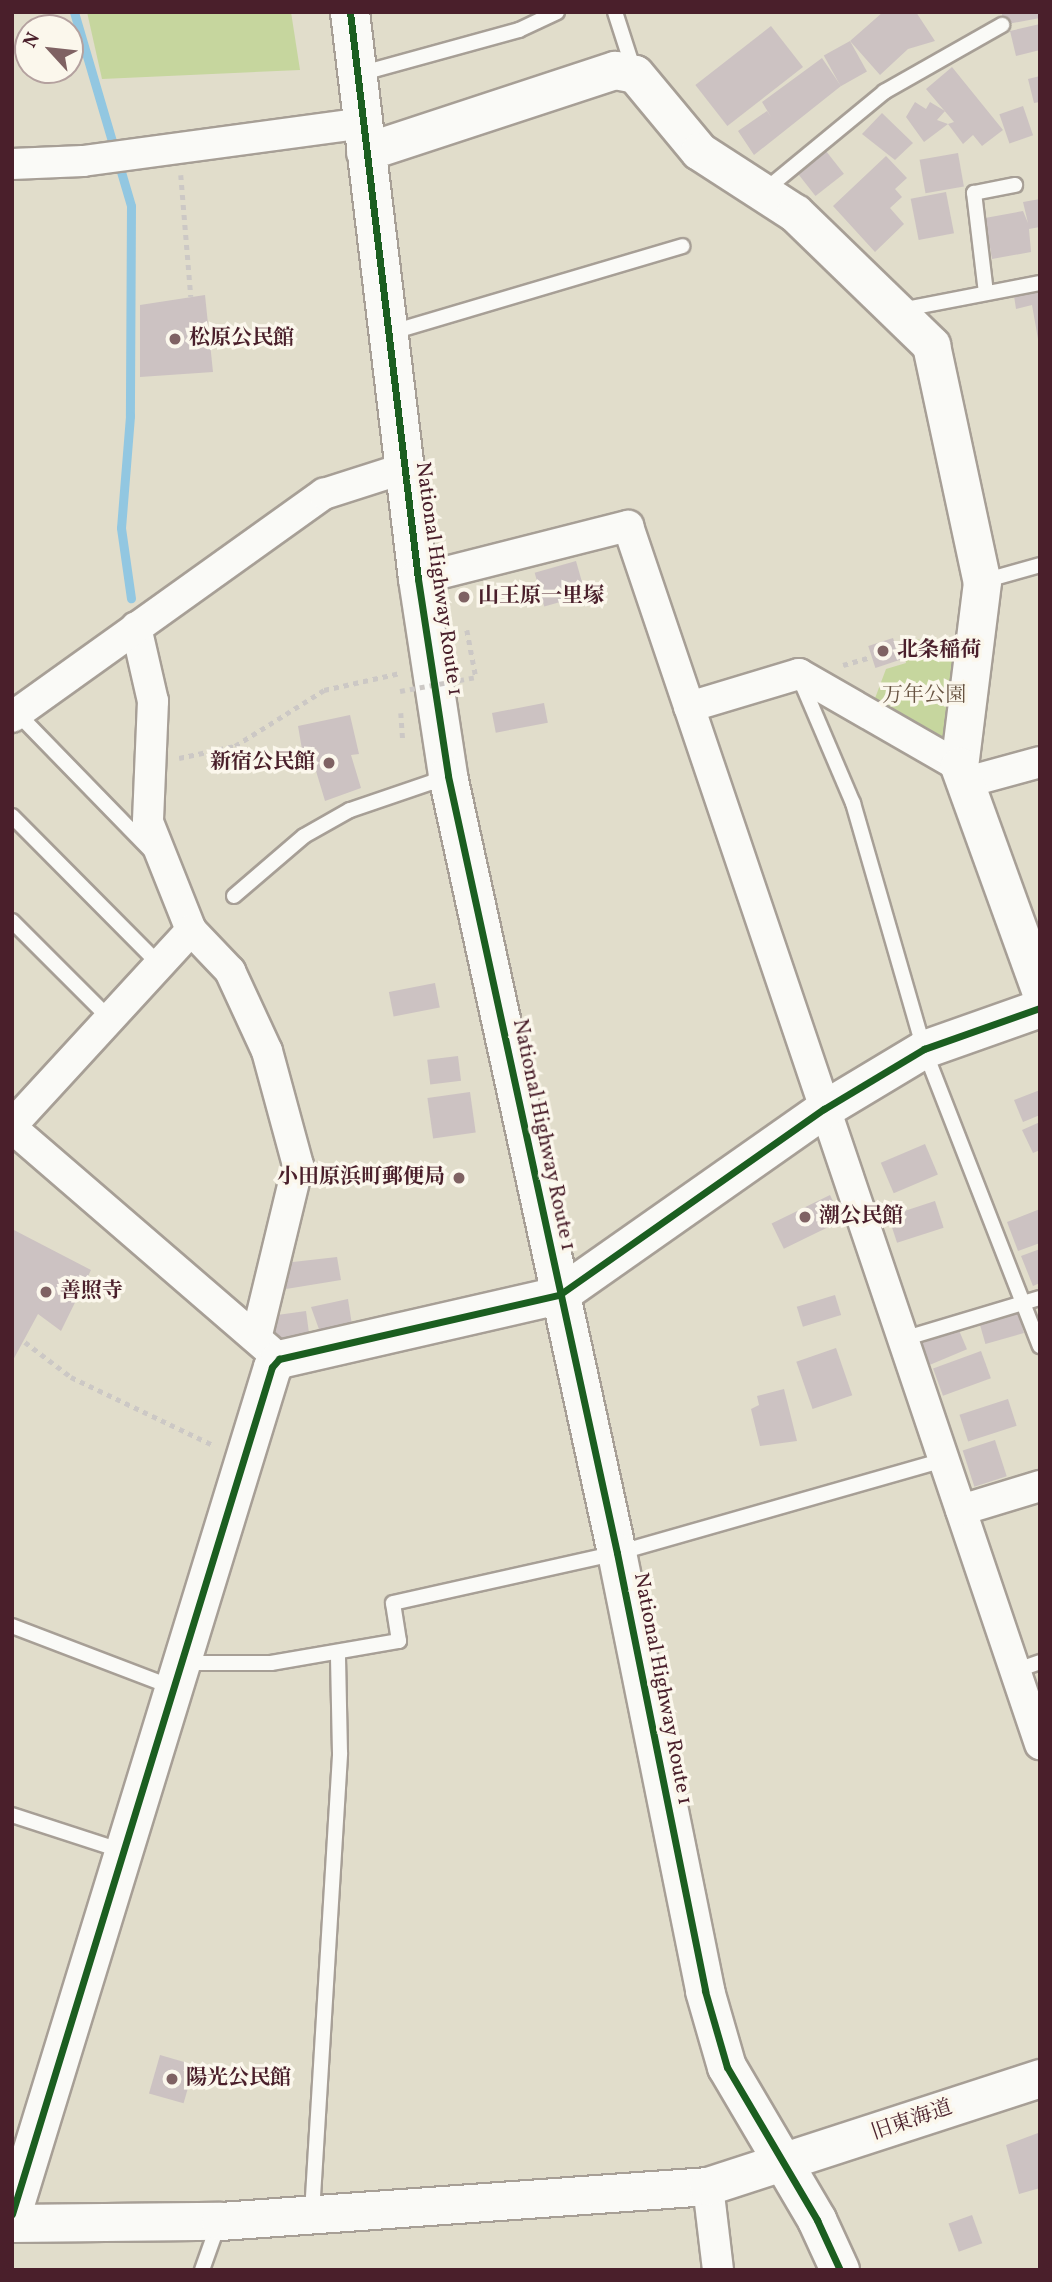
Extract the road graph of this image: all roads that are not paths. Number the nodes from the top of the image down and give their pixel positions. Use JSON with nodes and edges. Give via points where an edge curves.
{"nodes":[{"id":1,"x":350,"y":12,"type":"edge"},
{"id":2,"x":557,"y":12,"type":"edge"},
{"id":3,"x":615,"y":12,"type":"edge"},
{"id":4,"x":1002,"y":25,"type":"dead end"},
{"id":5,"x":635,"y":74,"type":"junction"},
{"id":6,"x":357,"y":75,"type":"junction"},
{"id":7,"x":364,"y":137,"type":"junction"},
{"id":8,"x":12,"y":164,"type":"edge"},
{"id":9,"x":1015,"y":184,"type":"dead end"},
{"id":10,"x":763,"y":192,"type":"junction"},
{"id":11,"x":682,"y":246,"type":"dead end"},
{"id":12,"x":1040,"y":283,"type":"edge"},
{"id":13,"x":986,"y":293,"type":"junction"},
{"id":14,"x":899,"y":310,"type":"junction"},
{"id":15,"x":388,"y":334,"type":"junction"},
{"id":16,"x":405,"y":468,"type":"junction"},
{"id":17,"x":1040,"y":565,"type":"edge"},
{"id":18,"x":418,"y":579,"type":"junction"},
{"id":19,"x":982,"y":582,"type":"junction"},
{"id":20,"x":136,"y":627,"type":"junction"},
{"id":21,"x":799,"y":674,"type":"junction"},
{"id":22,"x":18,"y":704,"type":"edge"},
{"id":23,"x":689,"y":707,"type":"junction"},
{"id":24,"x":1040,"y":762,"type":"edge"},
{"id":25,"x":963,"y":774,"type":"junction"},
{"id":26,"x":448,"y":776,"type":"junction"},
{"id":27,"x":12,"y":816,"type":"edge"},
{"id":28,"x":167,"y":867,"type":"junction"},
{"id":29,"x":234,"y":895,"type":"dead end"},
{"id":30,"x":12,"y":921,"type":"edge"},
{"id":31,"x":191,"y":930,"type":"junction"},
{"id":32,"x":160,"y":965,"type":"junction"},
{"id":33,"x":1040,"y":990,"type":"edge"},
{"id":34,"x":1040,"y":1007,"type":"edge"},
{"id":35,"x":110,"y":1019,"type":"junction"},
{"id":36,"x":924,"y":1049,"type":"junction"},
{"id":37,"x":824,"y":1109,"type":"junction"},
{"id":38,"x":12,"y":1126,"type":"edge"},
{"id":39,"x":559,"y":1295,"type":"junction"},
{"id":40,"x":1040,"y":1298,"type":"edge"},
{"id":41,"x":1024,"y":1303,"type":"junction"},
{"id":42,"x":903,"y":1339,"type":"junction"},
{"id":43,"x":1040,"y":1346,"type":"edge"},
{"id":44,"x":268,"y":1349,"type":"junction"},
{"id":45,"x":944,"y":1460,"type":"junction"},
{"id":46,"x":1040,"y":1486,"type":"edge"},
{"id":47,"x":961,"y":1510,"type":"junction"},
{"id":48,"x":617,"y":1553,"type":"junction"},
{"id":49,"x":12,"y":1626,"type":"edge"},
{"id":50,"x":338,"y":1654,"type":"junction"},
{"id":51,"x":1027,"y":1666,"type":"edge"},
{"id":52,"x":181,"y":1676,"type":"junction"},
{"id":53,"x":1040,"y":1744,"type":"edge"},
{"id":54,"x":12,"y":1815,"type":"edge"},
{"id":55,"x":123,"y":1852,"type":"junction"},
{"id":56,"x":1040,"y":2078,"type":"edge"},
{"id":57,"x":784,"y":2164,"type":"junction"},
{"id":58,"x":708,"y":2186,"type":"junction"},
{"id":59,"x":14,"y":2203,"type":"edge"},
{"id":60,"x":312,"y":2213,"type":"junction"},
{"id":61,"x":220,"y":2221,"type":"junction"},
{"id":62,"x":202,"y":2270,"type":"edge"},
{"id":63,"x":718,"y":2270,"type":"edge"},
{"id":64,"x":840,"y":2270,"type":"edge"}],
"edges":[{"from":1,"to":6,"type":"highway","name":"National Highway Route 1"},
{"from":2,"to":6,"type":"lane","via":[[519,30]]},
{"from":3,"to":5,"type":"lane"},
{"from":4,"to":10,"type":"lane","via":[[884,92]]},
{"from":5,"to":7,"type":"street","via":[[615,70]]},
{"from":5,"to":10,"type":"street","via":[[699,151]]},
{"from":6,"to":7,"type":"highway","name":"National Highway Route 1"},
{"from":7,"to":8,"type":"street","via":[[166,147],[83,161]]},
{"from":7,"to":15,"type":"highway","name":"National Highway Route 1"},
{"from":9,"to":13,"type":"lane","via":[[974,193]]},
{"from":10,"to":14,"type":"street","via":[[795,213]]},
{"from":11,"to":15,"type":"lane"},
{"from":12,"to":13,"type":"lane"},
{"from":13,"to":14,"type":"lane"},
{"from":14,"to":19,"type":"street","via":[[931,345]]},
{"from":15,"to":16,"type":"highway","name":"National Highway Route 1"},
{"from":16,"to":18,"type":"highway","name":"National Highway Route 1"},
{"from":16,"to":20,"type":"street","via":[[324,494]]},
{"from":17,"to":19,"type":"lane"},
{"from":18,"to":23,"type":"street","via":[[628,526]]},
{"from":18,"to":26,"type":"highway","name":"National Highway Route 1"},
{"from":19,"to":25,"type":"street"},
{"from":20,"to":22,"type":"street"},
{"from":20,"to":28,"type":"street","via":[[153,701],[148,822]]},
{"from":21,"to":23,"type":"street"},
{"from":21,"to":25,"type":"street"},
{"from":21,"to":36,"type":"lane","via":[[853,803]]},
{"from":22,"to":28,"type":"lane"},
{"from":23,"to":37,"type":"street"},
{"from":24,"to":25,"type":"street"},
{"from":25,"to":33,"type":"street"},
{"from":26,"to":29,"type":"lane","via":[[350,810],[303,835]]},
{"from":26,"to":39,"type":"highway","name":"National Highway Route 1"},
{"from":27,"to":32,"type":"lane"},
{"from":28,"to":31,"type":"street"},
{"from":30,"to":35,"type":"lane"},
{"from":31,"to":32,"type":"street"},
{"from":31,"to":44,"type":"street","via":[[236,983],[267,1051],[298,1165]]},
{"from":32,"to":35,"type":"street"},
{"from":34,"to":36,"type":"street"},
{"from":35,"to":38,"type":"street"},
{"from":36,"to":37,"type":"street"},
{"from":36,"to":41,"type":"lane"},
{"from":37,"to":39,"type":"street"},
{"from":37,"to":42,"type":"street"},
{"from":38,"to":44,"type":"street"},
{"from":39,"to":44,"type":"street"},
{"from":39,"to":48,"type":"highway","name":"National Highway Route 1"},
{"from":40,"to":41,"type":"lane"},
{"from":41,"to":42,"type":"lane"},
{"from":41,"to":43,"type":"lane"},
{"from":42,"to":45,"type":"street"},
{"from":44,"to":52,"type":"street","via":[[272,1367]]},
{"from":45,"to":47,"type":"street"},
{"from":45,"to":48,"type":"lane"},
{"from":46,"to":47,"type":"street"},
{"from":47,"to":51,"type":"street"},
{"from":48,"to":50,"type":"lane","via":[[394,1603],[399,1641]]},
{"from":48,"to":57,"type":"highway","name":"National Highway Route 1","via":[[705,1991],[727,2067]]},
{"from":49,"to":52,"type":"lane"},
{"from":50,"to":52,"type":"lane"},
{"from":50,"to":60,"type":"lane","via":[[340,1753]]},
{"from":51,"to":53,"type":"street"},
{"from":52,"to":55,"type":"street"},
{"from":54,"to":55,"type":"lane"},
{"from":55,"to":59,"type":"street"},
{"from":56,"to":57,"type":"street","name":"旧東海道"},
{"from":57,"to":58,"type":"street","name":"旧東海道"},
{"from":57,"to":64,"type":"highway","name":"National Highway Route 1"},
{"from":58,"to":60,"type":"street","name":"旧東海道"},
{"from":58,"to":63,"type":"street"},
{"from":59,"to":61,"type":"street","name":"旧東海道"},
{"from":60,"to":61,"type":"street","name":"旧東海道"},
{"from":61,"to":62,"type":"lane"}]}
